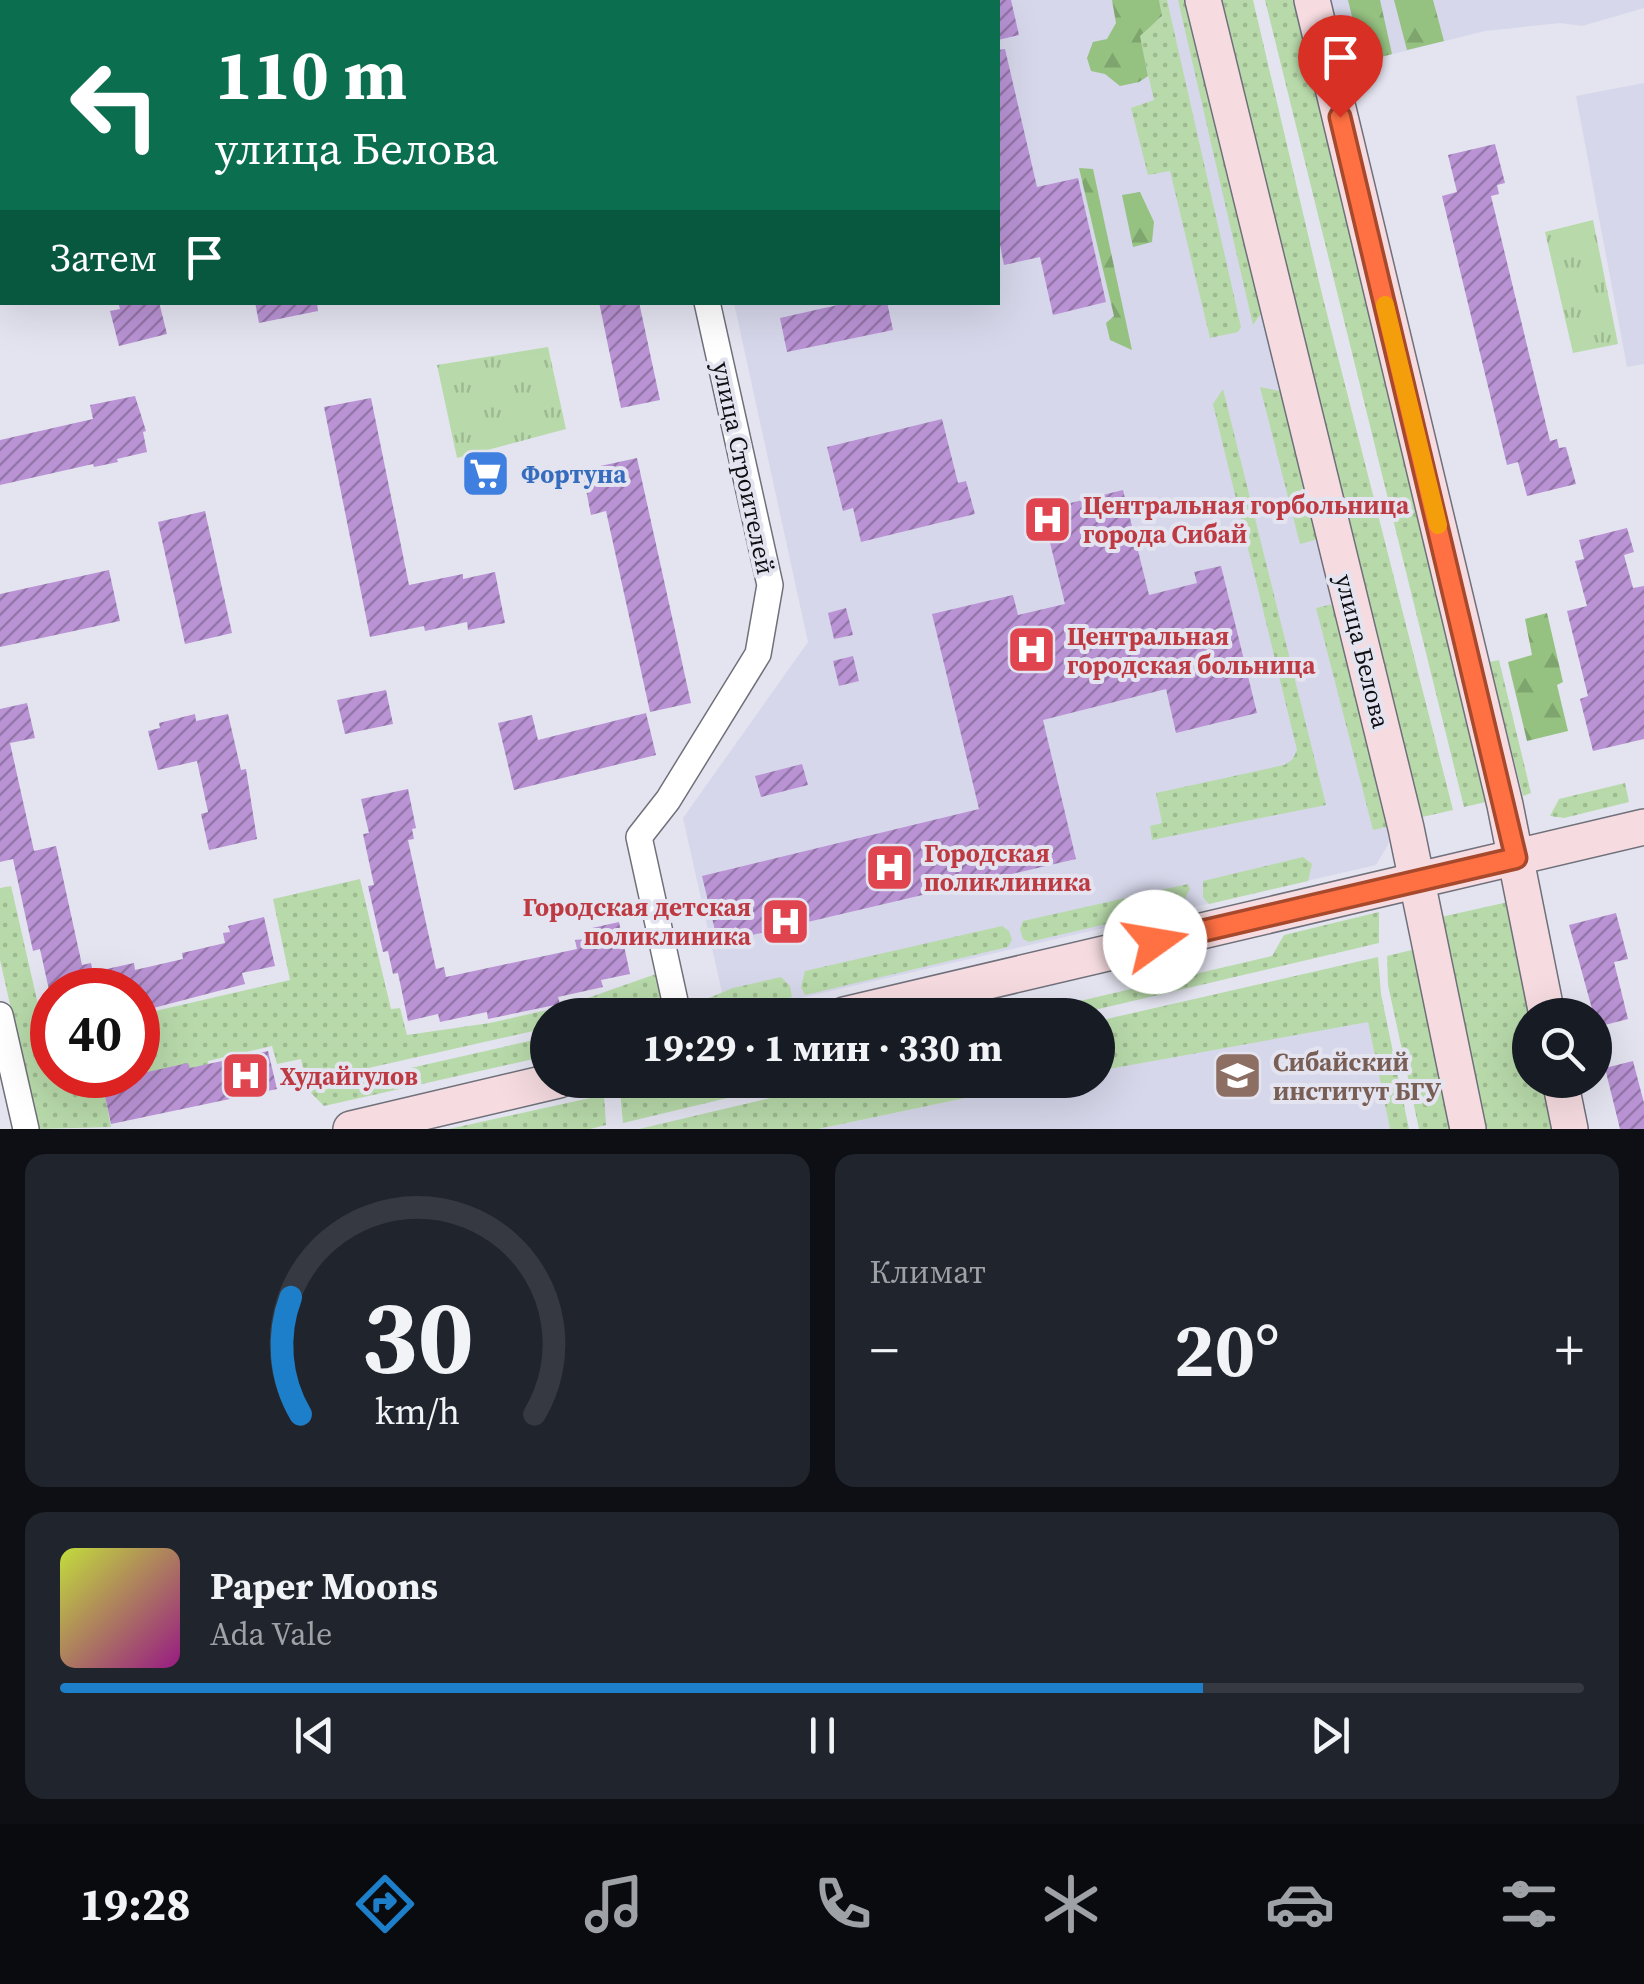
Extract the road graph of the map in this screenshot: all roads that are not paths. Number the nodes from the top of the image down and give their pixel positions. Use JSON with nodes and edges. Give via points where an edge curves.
{"nodes":[{"id":1,"x":1203,"y":0,"type":"edge"},
{"id":2,"x":1312,"y":0,"type":"edge"},
{"id":3,"x":708,"y":305,"type":"edge"},
{"id":4,"x":1644,"y":828,"type":"edge"},
{"id":5,"x":1516,"y":858,"type":"junction"},
{"id":6,"x":1418,"y":881,"type":"junction"},
{"id":7,"x":674,"y":998,"type":"edge"},
{"id":8,"x":917,"y":998,"type":"edge"},
{"id":9,"x":1544,"y":998,"type":"edge"},
{"id":10,"x":0,"y":1014,"type":"edge"},
{"id":11,"x":530,"y":1087,"type":"edge"},
{"id":12,"x":1564,"y":1098,"type":"edge"},
{"id":13,"x":26,"y":1129,"type":"edge"},
{"id":14,"x":351,"y":1129,"type":"edge"},
{"id":15,"x":1468,"y":1129,"type":"edge"},
{"id":16,"x":1570,"y":1129,"type":"edge"}],
"edges":[{"from":1,"to":6,"type":"main road","name":"улица Белова"},
{"from":2,"to":5,"type":"main road"},
{"from":3,"to":7,"type":"street","name":"улица Строителей","via":[[770,585],[758,654],[640,837]]},
{"from":4,"to":5,"type":"main road"},
{"from":5,"to":6,"type":"main road"},
{"from":5,"to":9,"type":"main road"},
{"from":6,"to":8,"type":"main road"},
{"from":6,"to":15,"type":"main road","name":"улица Белова"},
{"from":10,"to":13,"type":"street"},
{"from":11,"to":14,"type":"main road"},
{"from":12,"to":16,"type":"main road"}]}
